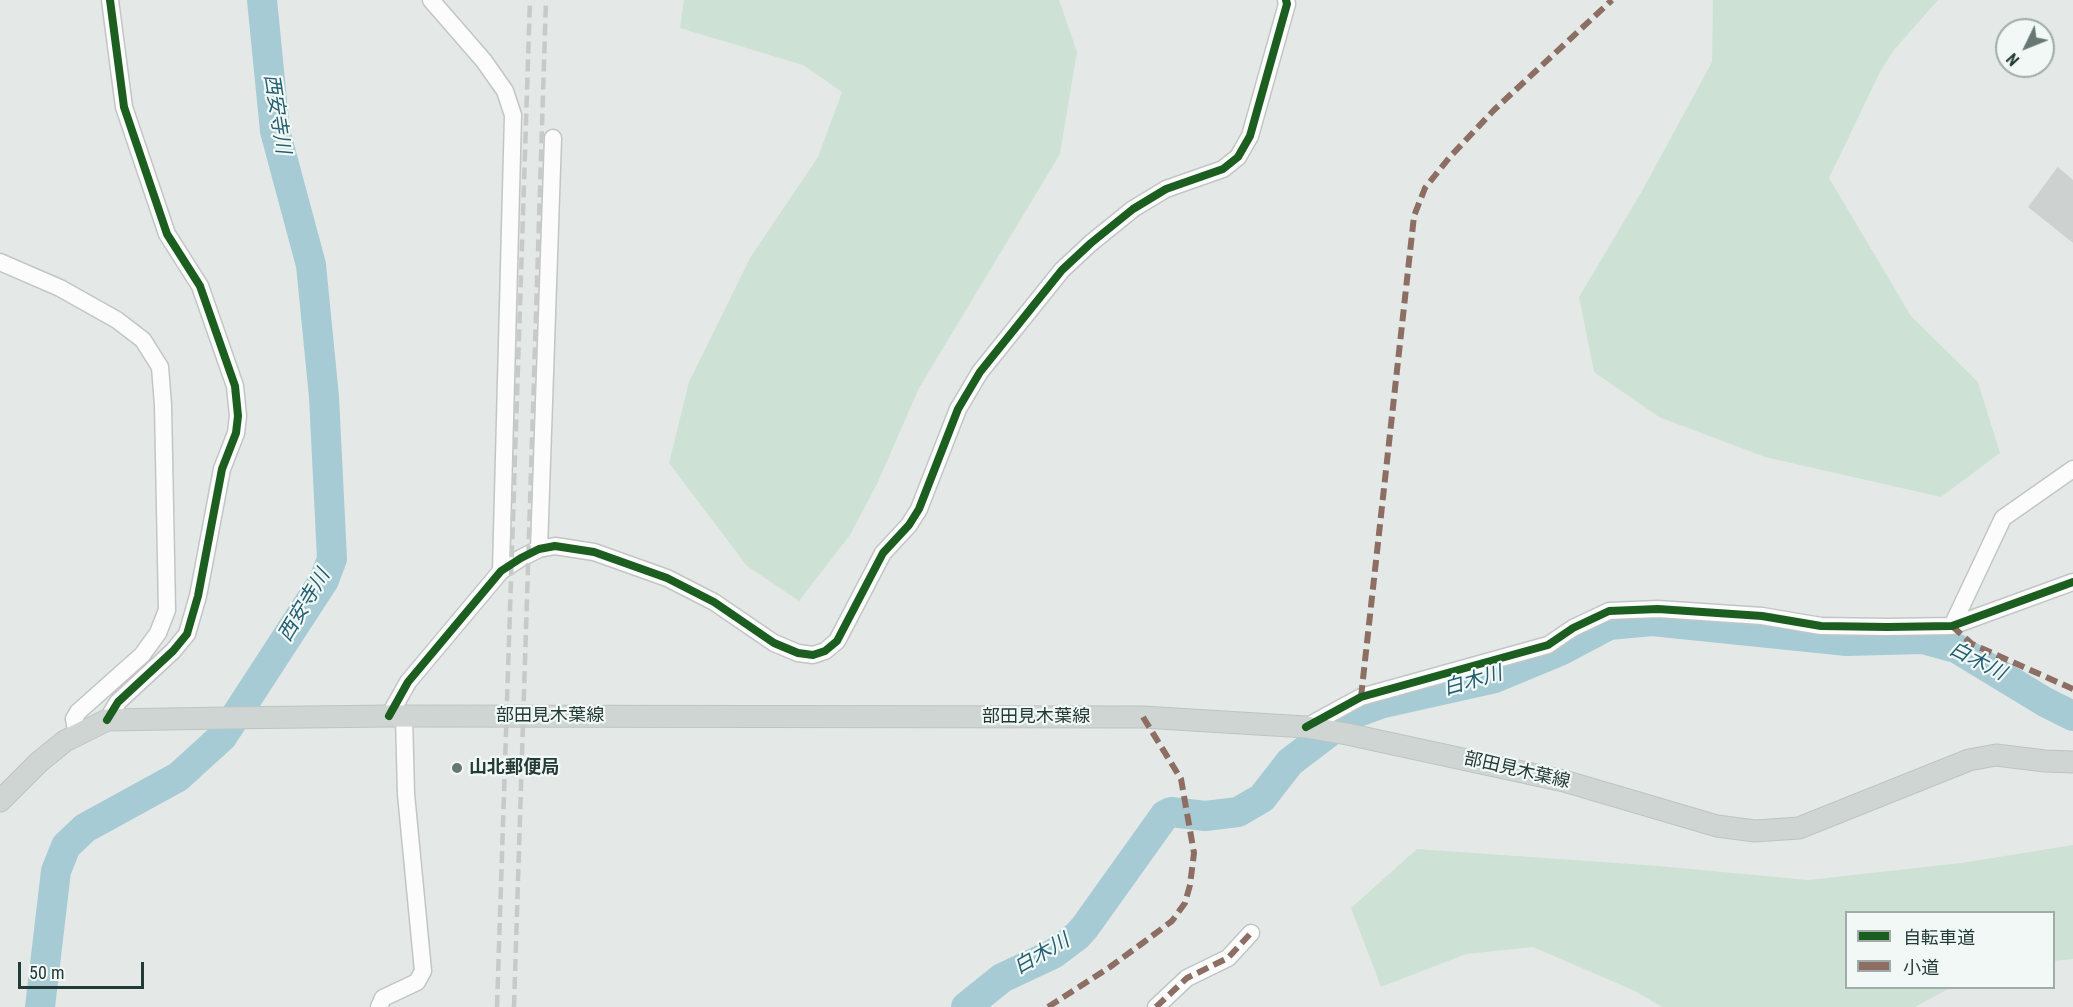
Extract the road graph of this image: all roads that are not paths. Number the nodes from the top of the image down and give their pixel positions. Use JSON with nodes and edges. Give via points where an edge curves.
{"nodes":[{"id":1,"x":110,"y":0,"type":"edge"},
{"id":2,"x":431,"y":0,"type":"edge"},
{"id":3,"x":1286,"y":0,"type":"edge"},
{"id":4,"x":553,"y":138,"type":"dead end"},
{"id":5,"x":0,"y":262,"type":"edge"},
{"id":6,"x":2073,"y":469,"type":"edge"},
{"id":7,"x":540,"y":549,"type":"junction"},
{"id":8,"x":501,"y":571,"type":"junction"},
{"id":9,"x":2073,"y":582,"type":"edge"},
{"id":10,"x":1952,"y":626,"type":"junction"},
{"id":11,"x":397,"y":716,"type":"junction"},
{"id":12,"x":107,"y":720,"type":"junction"},
{"id":13,"x":1312,"y":729,"type":"junction"},
{"id":14,"x":77,"y":735,"type":"junction"},
{"id":15,"x":2073,"y":762,"type":"edge"},
{"id":16,"x":0,"y":801,"type":"edge"},
{"id":17,"x":1251,"y":933,"type":"dead end"},
{"id":18,"x":379,"y":1007,"type":"edge"},
{"id":19,"x":1156,"y":1007,"type":"edge"}],
"edges":[{"from":1,"to":12,"type":"street","via":[[124,107],[167,234],[200,286],[235,386],[238,416],[222,469],[187,634],[118,702]]},
{"from":2,"to":8,"type":"street","via":[[495,76],[513,115]]},
{"from":3,"to":7,"type":"street","via":[[1250,136],[1238,156],[1223,169],[1166,189],[1133,209],[1062,270],[980,372],[958,409],[919,508],[883,553],[837,641],[825,651],[813,655],[792,651],[668,578],[594,552],[555,546]]},
{"from":4,"to":7,"type":"street"},
{"from":5,"to":14,"type":"street","via":[[60,288],[117,320],[143,340],[159,367],[167,610],[158,633],[142,655],[78,712],[74,719]]},
{"from":6,"to":10,"type":"street","via":[[2003,519]]},
{"from":7,"to":8,"type":"street"},
{"from":8,"to":11,"type":"street","via":[[408,682]]},
{"from":9,"to":10,"type":"street"},
{"from":10,"to":13,"type":"street","via":[[1821,626],[1762,616],[1670,609],[1609,611],[1548,645],[1361,697]]},
{"from":11,"to":12,"type":"main road","name":"部田見木葉線"},
{"from":11,"to":13,"type":"main road","name":"部田見木葉線","via":[[1143,717]]},
{"from":11,"to":18,"type":"street","via":[[423,971],[417,982],[383,998]]},
{"from":12,"to":14,"type":"main road","name":"部田見木葉線"},
{"from":13,"to":15,"type":"main road","name":"部田見木葉線","via":[[1564,781],[1718,826],[1755,831],[1799,828],[1969,760],[1996,755]]},
{"from":14,"to":16,"type":"main road","name":"部田見木葉線","via":[[39,762]]},
{"from":17,"to":19,"type":"street","via":[[1228,958],[1186,978]]}]}
